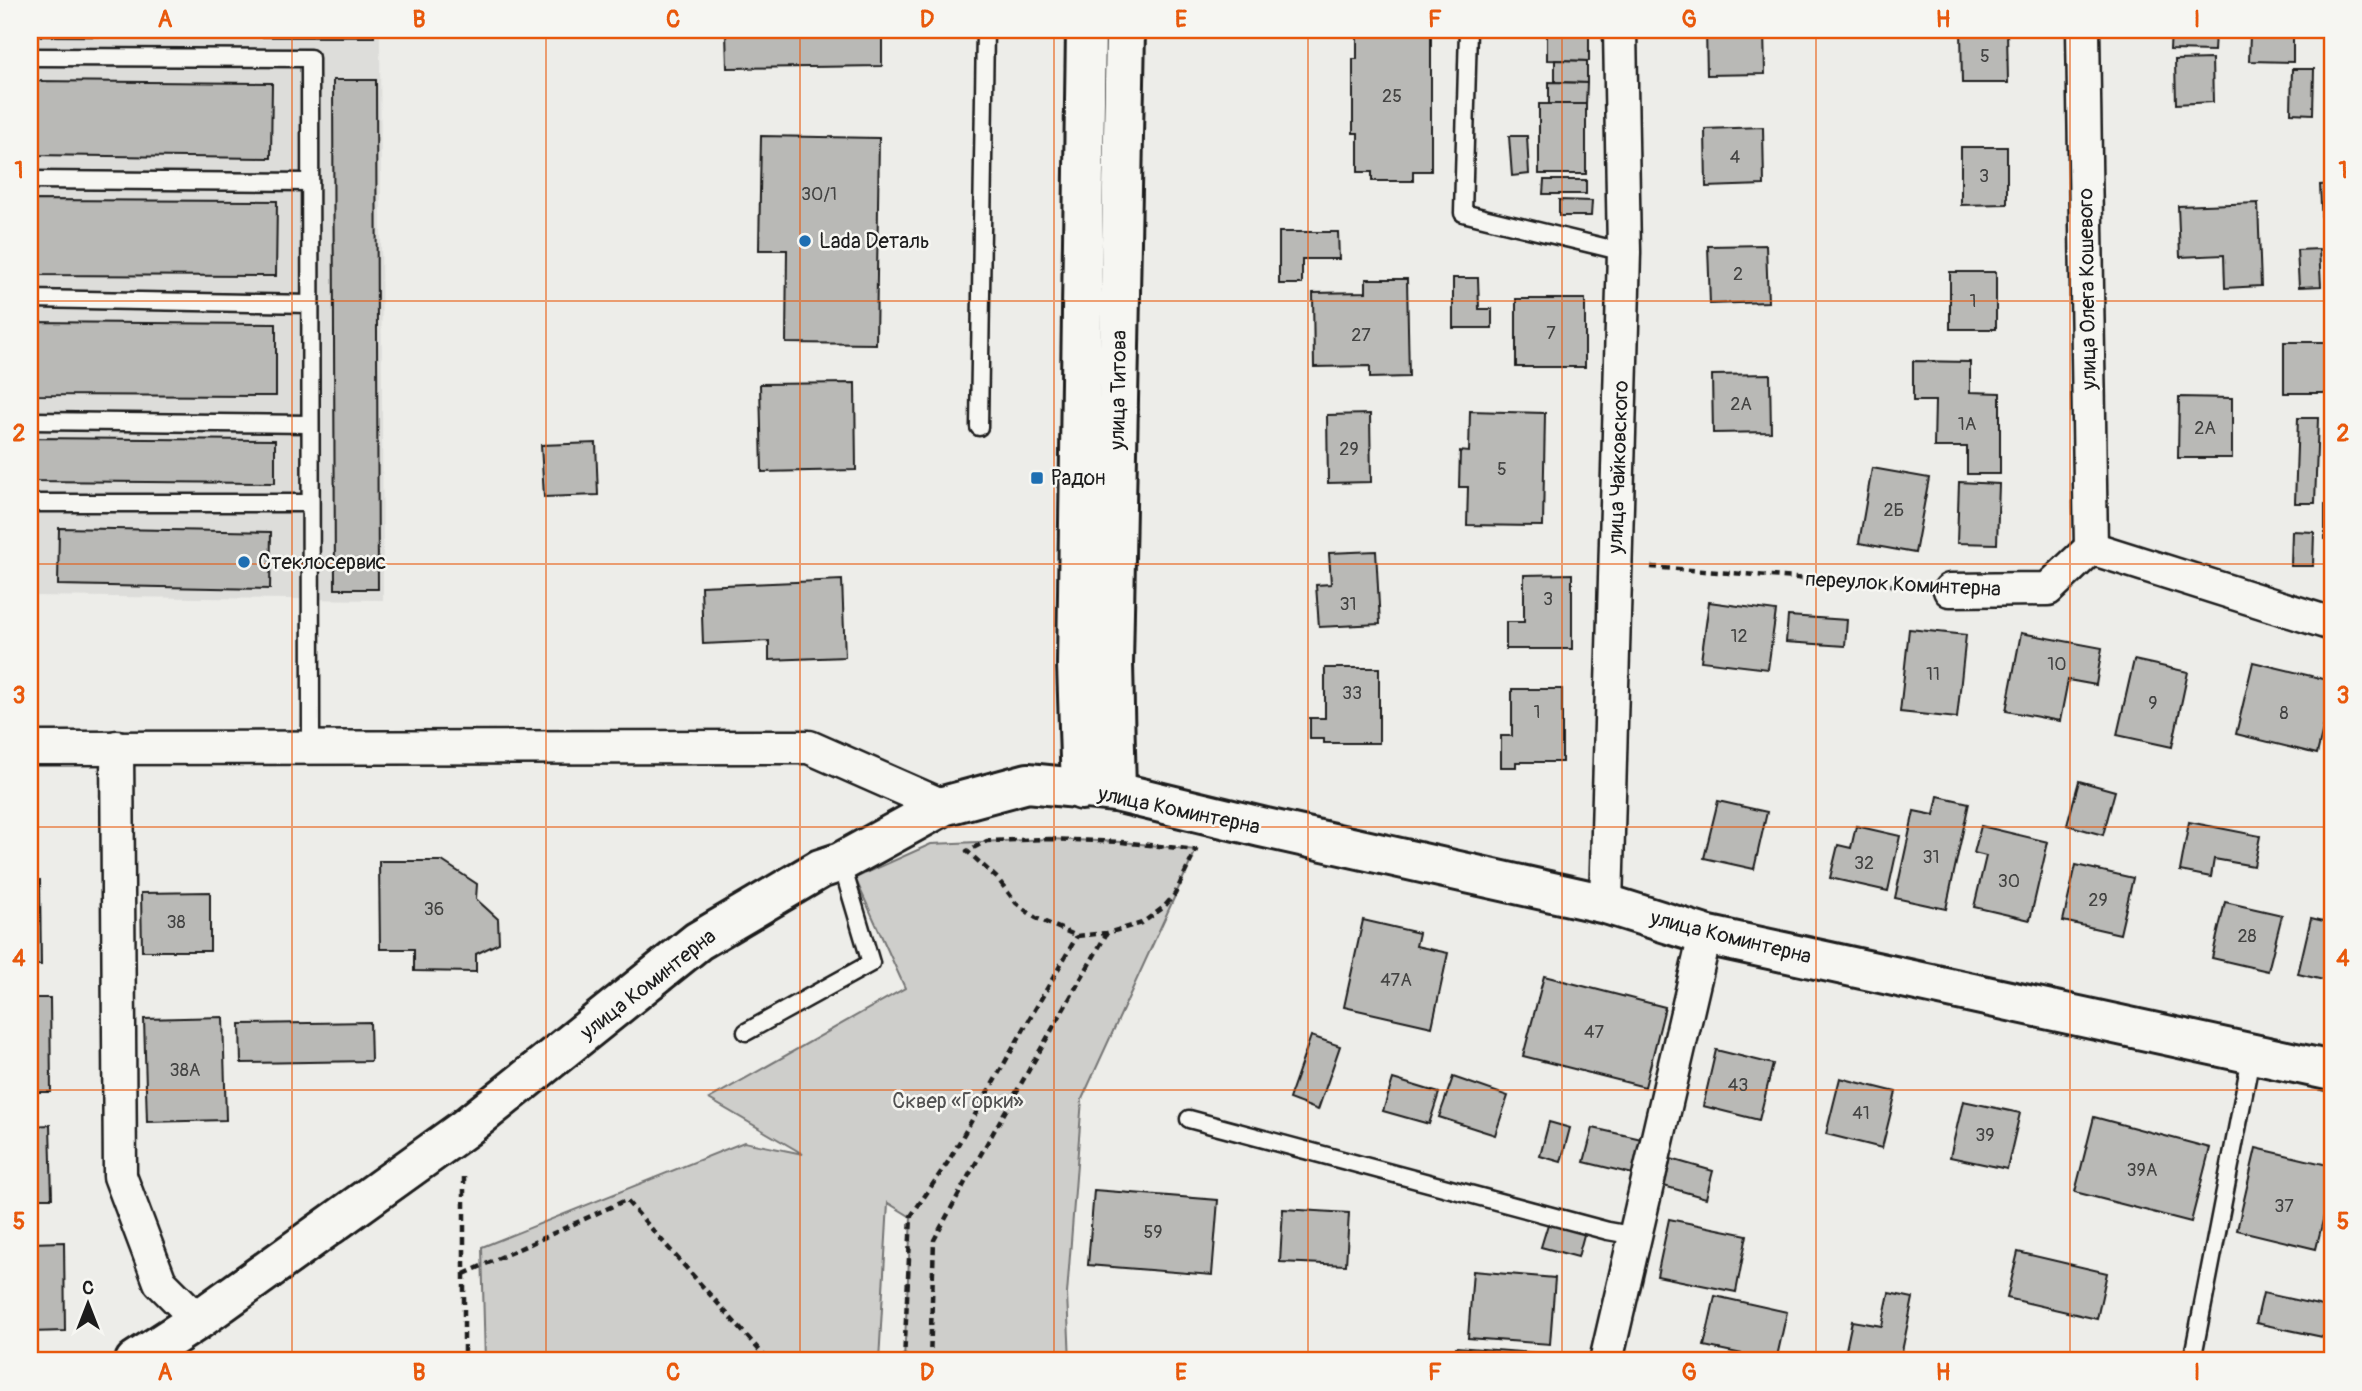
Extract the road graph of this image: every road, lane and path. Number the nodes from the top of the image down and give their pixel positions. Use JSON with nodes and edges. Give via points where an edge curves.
{"nodes":[{"id":1,"x":985,"y":30,"type":"edge"},
{"id":2,"x":1086,"y":30,"type":"edge"},
{"id":3,"x":1125,"y":30,"type":"edge"},
{"id":4,"x":1468,"y":30,"type":"edge"},
{"id":5,"x":1620,"y":30,"type":"edge"},
{"id":6,"x":2083,"y":30,"type":"edge"},
{"id":7,"x":30,"y":57,"type":"edge"},
{"id":8,"x":30,"y":180,"type":"edge"},
{"id":9,"x":310,"y":182,"type":"junction"},
{"id":10,"x":1624,"y":252,"type":"junction"},
{"id":11,"x":30,"y":299,"type":"edge"},
{"id":12,"x":310,"y":304,"type":"junction"},
{"id":13,"x":30,"y":421,"type":"edge"},
{"id":14,"x":310,"y":424,"type":"junction"},
{"id":15,"x":979,"y":427,"type":"dead end"},
{"id":16,"x":30,"y":503,"type":"edge"},
{"id":17,"x":310,"y":503,"type":"junction"},
{"id":18,"x":2091,"y":548,"type":"junction"},
{"id":19,"x":1615,"y":564,"type":"junction"},
{"id":20,"x":1951,"y":590,"type":"joint"},
{"id":21,"x":2332,"y":624,"type":"edge"},
{"id":22,"x":117,"y":747,"type":"junction"},
{"id":23,"x":311,"y":747,"type":"junction"},
{"id":24,"x":30,"y":748,"type":"edge"},
{"id":25,"x":1098,"y":791,"type":"junction"},
{"id":26,"x":943,"y":806,"type":"junction"},
{"id":27,"x":841,"y":862,"type":"junction"},
{"id":28,"x":1606,"y":904,"type":"junction"},
{"id":29,"x":1107,"y":933,"type":"junction"},
{"id":30,"x":1705,"y":935,"type":"junction"},
{"id":31,"x":1077,"y":936,"type":"junction"},
{"id":32,"x":746,"y":1032,"type":"dead end"},
{"id":33,"x":2252,"y":1052,"type":"junction"},
{"id":34,"x":2332,"y":1071,"type":"edge"},
{"id":35,"x":1189,"y":1119,"type":"dead end"},
{"id":36,"x":464,"y":1129,"type":"junction"},
{"id":37,"x":1636,"y":1236,"type":"junction"},
{"id":38,"x":464,"y":1274,"type":"junction"},
{"id":39,"x":198,"y":1320,"type":"junction"},
{"id":40,"x":135,"y":1361,"type":"edge"},
{"id":41,"x":464,"y":1361,"type":"edge"},
{"id":42,"x":769,"y":1361,"type":"edge"},
{"id":43,"x":904,"y":1361,"type":"edge"},
{"id":44,"x":930,"y":1361,"type":"edge"},
{"id":45,"x":1606,"y":1361,"type":"edge"},
{"id":46,"x":2192,"y":1361,"type":"edge"}],
"edges":[{"from":1,"to":15,"type":"lane"},
{"from":2,"to":25,"type":"street","name":"улица Титова","via":[[1077,664]]},
{"from":3,"to":25,"type":"street","name":"улица Титова","via":[[1113,664]]},
{"from":4,"to":10,"type":"lane","via":[[1462,213]]},
{"from":5,"to":10,"type":"street","name":"улица Чайковского"},
{"from":6,"to":18,"type":"street","name":"улица Олега Кошевого"},
{"from":7,"to":9,"type":"lane","via":[[310,58]]},
{"from":8,"to":9,"type":"lane"},
{"from":9,"to":12,"type":"lane"},
{"from":10,"to":19,"type":"street","name":"улица Чайковского"},
{"from":11,"to":12,"type":"lane"},
{"from":12,"to":14,"type":"lane"},
{"from":13,"to":14,"type":"lane"},
{"from":14,"to":17,"type":"lane"},
{"from":16,"to":17,"type":"lane"},
{"from":17,"to":23,"type":"lane"},
{"from":18,"to":20,"type":"street","name":"переулок Коминтерна","via":[[2048,589]]},
{"from":18,"to":21,"type":"street"},
{"from":19,"to":20,"type":"path","name":"переулок Коминтерна"},
{"from":19,"to":28,"type":"street","name":"улица Чайковского"},
{"from":22,"to":23,"type":"street"},
{"from":22,"to":24,"type":"street"},
{"from":22,"to":39,"type":"street","via":[[120,1177],[160,1282]]},
{"from":23,"to":26,"type":"street","via":[[809,747]]},
{"from":25,"to":26,"type":"street","name":"улица Коминтерна","via":[[1028,783]]},
{"from":25,"to":28,"type":"street","name":"улица Коминтерна"},
{"from":26,"to":27,"type":"street","name":"улица Коминтерна"},
{"from":27,"to":32,"type":"lane","via":[[871,963]]},
{"from":27,"to":36,"type":"street","name":"улица Коминтерна","via":[[820,869],[698,941]]},
{"from":28,"to":30,"type":"street","name":"улица Коминтерна"},
{"from":29,"to":31,"type":"path"},
{"from":29,"to":31,"type":"path","via":[[1142,923],[1164,907],[1196,849],[1049,839],[987,841],[967,851],[1016,903],[1036,918]]},
{"from":29,"to":44,"type":"path","via":[[934,1240]]},
{"from":30,"to":33,"type":"street","name":"улица Коминтерна"},
{"from":30,"to":37,"type":"street"},
{"from":31,"to":43,"type":"path","via":[[948,1162],[911,1216]]},
{"from":33,"to":34,"type":"street","name":"улица Коминтерна"},
{"from":33,"to":46,"type":"lane"},
{"from":35,"to":37,"type":"lane"},
{"from":36,"to":38,"type":"path"},
{"from":36,"to":39,"type":"street","name":"улица Коминтерна"},
{"from":37,"to":45,"type":"street"},
{"from":38,"to":41,"type":"path"},
{"from":38,"to":42,"type":"path","via":[[626,1200]]},
{"from":39,"to":40,"type":"street","name":"улица Коминтерна"}]}
